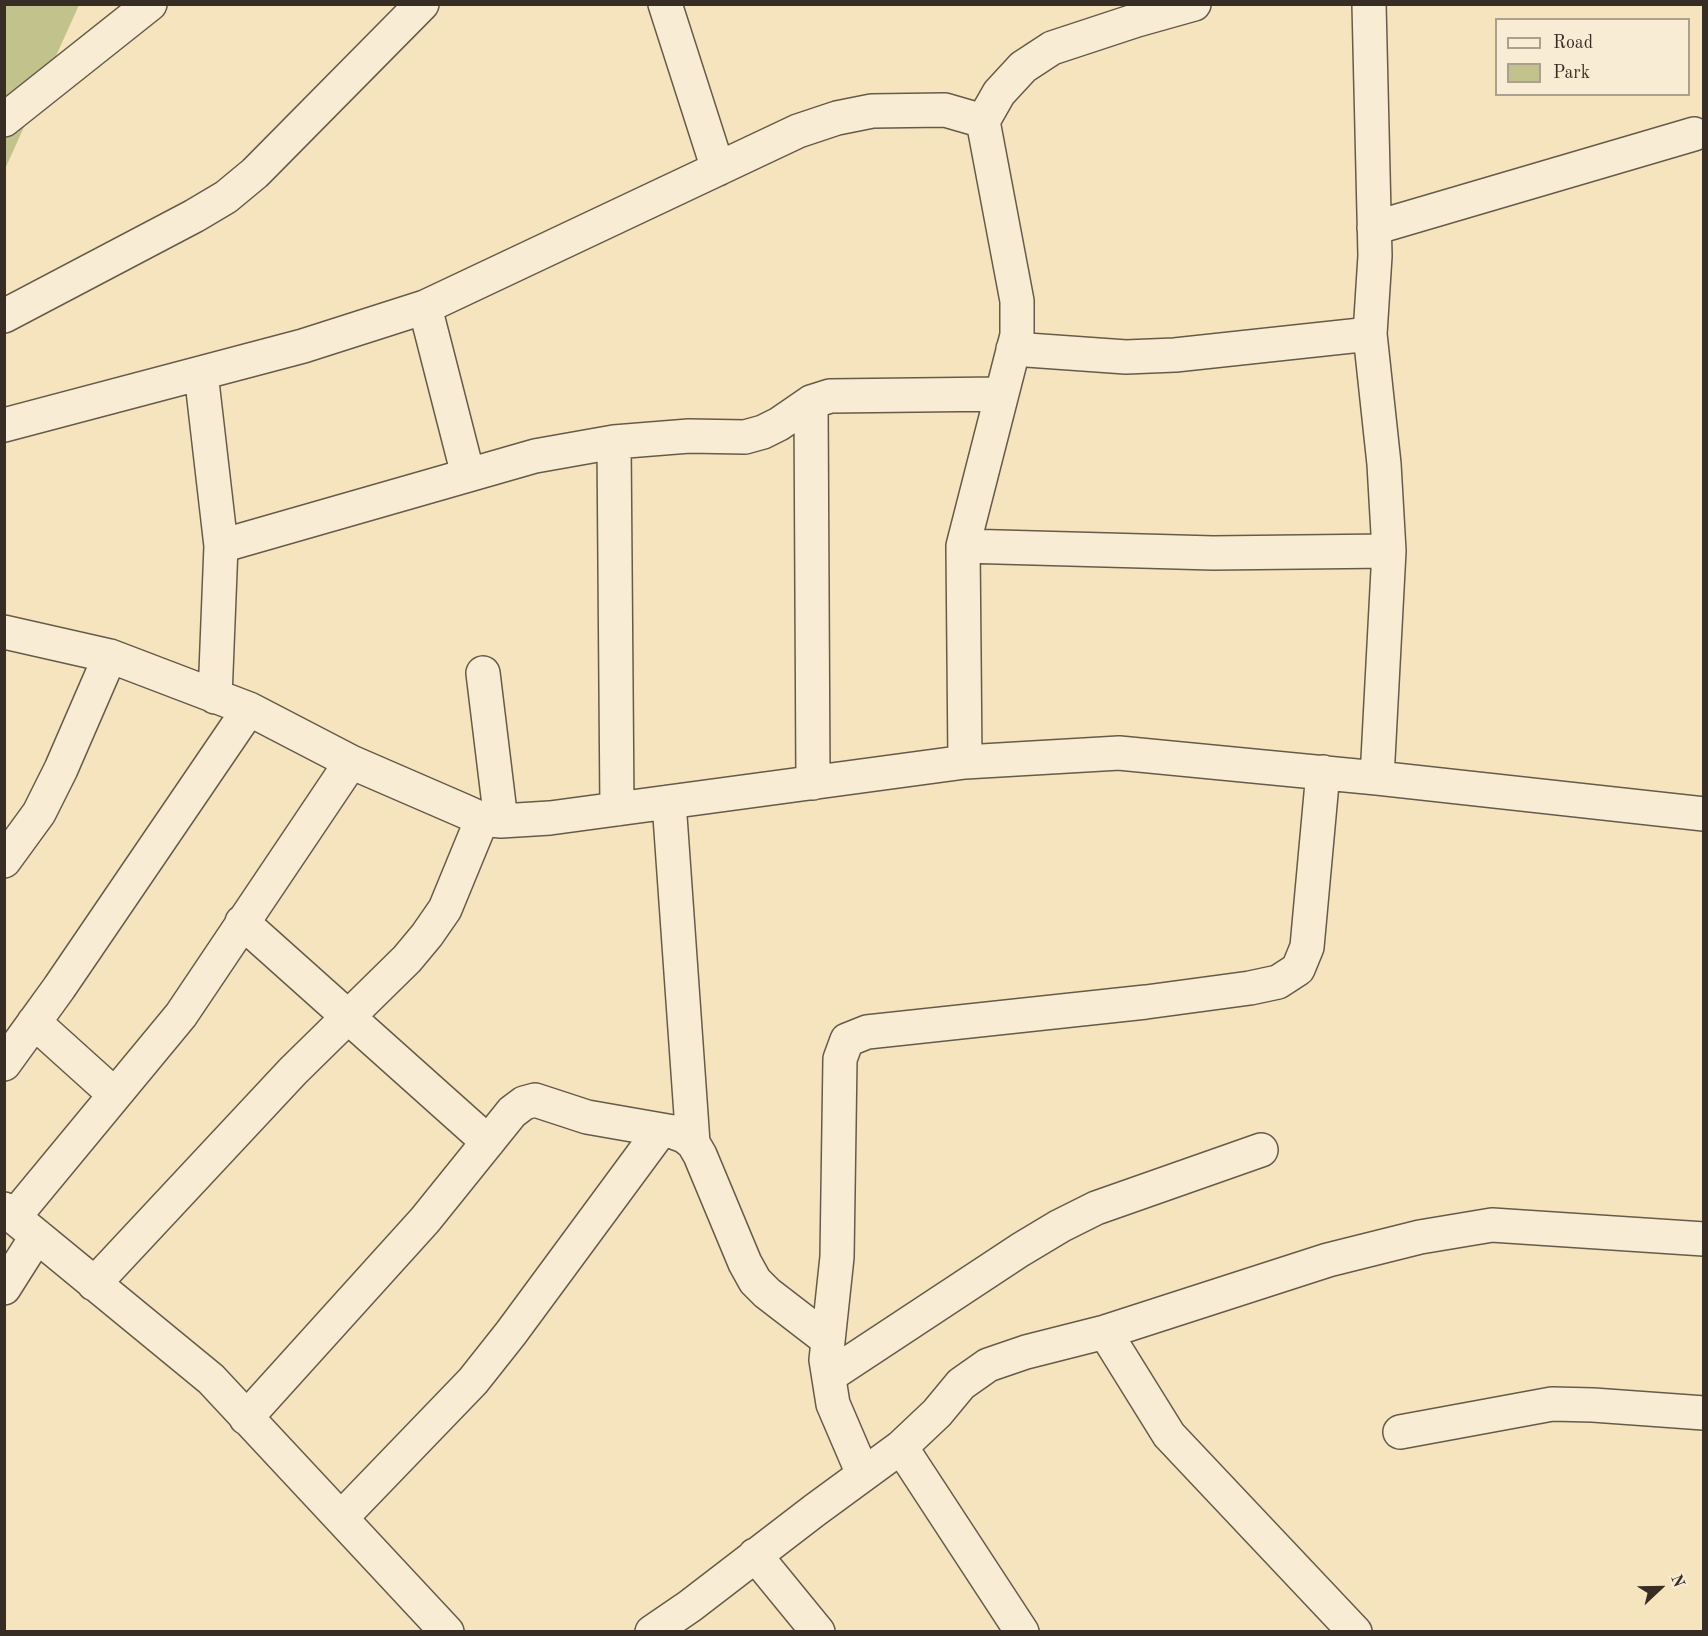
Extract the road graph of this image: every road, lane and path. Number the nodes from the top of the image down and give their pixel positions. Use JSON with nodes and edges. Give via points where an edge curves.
{"nodes":[{"id":1,"x":150,"y":4,"type":"edge"},
{"id":2,"x":422,"y":4,"type":"edge"},
{"id":3,"x":665,"y":4,"type":"edge"},
{"id":4,"x":1194,"y":4,"type":"edge"},
{"id":5,"x":1369,"y":4,"type":"edge"},
{"id":6,"x":4,"y":120,"type":"edge"},
{"id":7,"x":983,"y":121,"type":"junction"},
{"id":8,"x":1694,"y":134,"type":"dead end"},
{"id":9,"x":718,"y":169,"type":"junction"},
{"id":10,"x":1374,"y":228,"type":"junction"},
{"id":11,"x":425,"y":307,"type":"junction"},
{"id":12,"x":4,"y":316,"type":"edge"},
{"id":13,"x":1370,"y":334,"type":"junction"},
{"id":14,"x":1013,"y":350,"type":"junction"},
{"id":15,"x":201,"y":373,"type":"junction"},
{"id":16,"x":1002,"y":394,"type":"junction"},
{"id":17,"x":811,"y":402,"type":"junction"},
{"id":18,"x":4,"y":425,"type":"edge"},
{"id":19,"x":614,"y":442,"type":"junction"},
{"id":20,"x":468,"y":475,"type":"junction"},
{"id":21,"x":221,"y":546,"type":"junction"},
{"id":22,"x":963,"y":546,"type":"junction"},
{"id":23,"x":1389,"y":550,"type":"junction"},
{"id":24,"x":4,"y":632,"type":"edge"},
{"id":25,"x":110,"y":656,"type":"junction"},
{"id":26,"x":483,"y":673,"type":"dead end"},
{"id":27,"x":215,"y":697,"type":"junction"},
{"id":28,"x":249,"y":709,"type":"junction"},
{"id":29,"x":351,"y":762,"type":"junction"},
{"id":30,"x":965,"y":762,"type":"junction"},
{"id":31,"x":1323,"y":772,"type":"junction"},
{"id":32,"x":1377,"y":778,"type":"junction"},
{"id":33,"x":813,"y":783,"type":"junction"},
{"id":34,"x":669,"y":802,"type":"junction"},
{"id":35,"x":617,"y":809,"type":"junction"},
{"id":36,"x":1704,"y":814,"type":"edge"},
{"id":37,"x":492,"y":820,"type":"junction"},
{"id":38,"x":4,"y":861,"type":"edge"},
{"id":39,"x":242,"y":922,"type":"junction"},
{"id":40,"x":349,"y":1016,"type":"junction"},
{"id":41,"x":34,"y":1022,"type":"junction"},
{"id":42,"x":4,"y":1064,"type":"edge"},
{"id":43,"x":115,"y":1095,"type":"junction"},
{"id":44,"x":660,"y":1131,"type":"junction"},
{"id":45,"x":488,"y":1142,"type":"junction"},
{"id":46,"x":693,"y":1143,"type":"junction"},
{"id":47,"x":1261,"y":1150,"type":"dead end"},
{"id":48,"x":18,"y":1221,"type":"edge"},
{"id":49,"x":1704,"y":1239,"type":"edge"},
{"id":50,"x":94,"y":1284,"type":"junction"},
{"id":51,"x":4,"y":1288,"type":"edge"},
{"id":52,"x":1105,"y":1332,"type":"junction"},
{"id":53,"x":828,"y":1340,"type":"junction"},
{"id":54,"x":829,"y":1376,"type":"junction"},
{"id":55,"x":1704,"y":1413,"type":"edge"},
{"id":56,"x":246,"y":1418,"type":"junction"},
{"id":57,"x":1400,"y":1432,"type":"dead end"},
{"id":58,"x":901,"y":1447,"type":"junction"},
{"id":59,"x":863,"y":1474,"type":"junction"},
{"id":60,"x":341,"y":1518,"type":"junction"},
{"id":61,"x":755,"y":1555,"type":"junction"},
{"id":62,"x":447,"y":1632,"type":"edge"},
{"id":63,"x":652,"y":1632,"type":"edge"},
{"id":64,"x":818,"y":1632,"type":"edge"},
{"id":65,"x":1022,"y":1632,"type":"edge"},
{"id":66,"x":1355,"y":1632,"type":"edge"}],
"edges":[{"from":1,"to":6,"type":"street"},
{"from":2,"to":12,"type":"street","via":[[255,173],[226,197]]},
{"from":3,"to":9,"type":"street"},
{"from":4,"to":7,"type":"street","via":[[1052,48],[1023,67],[999,93]]},
{"from":5,"to":10,"type":"street"},
{"from":7,"to":9,"type":"street","via":[[945,110],[872,111],[798,131]]},
{"from":7,"to":14,"type":"street","via":[[1017,301]]},
{"from":8,"to":10,"type":"street"},
{"from":9,"to":11,"type":"street"},
{"from":10,"to":13,"type":"street"},
{"from":11,"to":15,"type":"street"},
{"from":11,"to":20,"type":"street"},
{"from":13,"to":14,"type":"street","via":[[1175,355],[1126,357]]},
{"from":13,"to":23,"type":"street"},
{"from":14,"to":16,"type":"street"},
{"from":15,"to":18,"type":"street"},
{"from":15,"to":21,"type":"street"},
{"from":16,"to":17,"type":"street","via":[[830,396]]},
{"from":16,"to":22,"type":"street"},
{"from":17,"to":19,"type":"street","via":[[779,424],[745,437],[689,436]]},
{"from":17,"to":33,"type":"street"},
{"from":19,"to":20,"type":"street","via":[[535,456]]},
{"from":19,"to":35,"type":"street"},
{"from":20,"to":21,"type":"street"},
{"from":21,"to":27,"type":"street"},
{"from":22,"to":23,"type":"street","via":[[1213,553]]},
{"from":22,"to":30,"type":"street"},
{"from":23,"to":32,"type":"street"},
{"from":24,"to":25,"type":"street"},
{"from":25,"to":27,"type":"street"},
{"from":25,"to":38,"type":"street","via":[[39,813]]},
{"from":26,"to":37,"type":"street"},
{"from":27,"to":28,"type":"street"},
{"from":28,"to":29,"type":"street"},
{"from":28,"to":41,"type":"street"},
{"from":29,"to":37,"type":"street"},
{"from":29,"to":39,"type":"street"},
{"from":30,"to":31,"type":"street","via":[[1119,753]]},
{"from":30,"to":33,"type":"street"},
{"from":31,"to":32,"type":"street"},
{"from":31,"to":53,"type":"street","via":[[1307,947],[1298,969],[1278,982],[1146,1002],[867,1032],[847,1040],[840,1059],[837,1257]]},
{"from":32,"to":36,"type":"street"},
{"from":33,"to":34,"type":"street"},
{"from":34,"to":35,"type":"street"},
{"from":34,"to":46,"type":"street"},
{"from":35,"to":37,"type":"street","via":[[550,818]]},
{"from":37,"to":40,"type":"street","via":[[445,909],[407,959]]},
{"from":39,"to":40,"type":"street"},
{"from":39,"to":43,"type":"street","via":[[181,1015]]},
{"from":40,"to":45,"type":"street"},
{"from":40,"to":50,"type":"street","via":[[292,1071]]},
{"from":41,"to":42,"type":"street"},
{"from":41,"to":43,"type":"street"},
{"from":43,"to":48,"type":"street"},
{"from":44,"to":45,"type":"street","via":[[587,1117],[536,1100],[512,1112]]},
{"from":44,"to":46,"type":"street","via":[[684,1136]]},
{"from":44,"to":60,"type":"street","via":[[473,1380]]},
{"from":45,"to":56,"type":"street","via":[[425,1220]]},
{"from":46,"to":53,"type":"street","via":[[755,1281]]},
{"from":47,"to":54,"type":"street","via":[[1096,1208],[1020,1250]]},
{"from":48,"to":50,"type":"street"},
{"from":48,"to":51,"type":"street"},
{"from":49,"to":52,"type":"street","via":[[1492,1226],[1420,1237],[1328,1260]]},
{"from":50,"to":56,"type":"street","via":[[211,1379]]},
{"from":52,"to":58,"type":"street","via":[[988,1365],[961,1384]]},
{"from":52,"to":66,"type":"street","via":[[1169,1435]]},
{"from":53,"to":54,"type":"street"},
{"from":54,"to":59,"type":"street","via":[[833,1404]]},
{"from":55,"to":57,"type":"street","via":[[1552,1404]]},
{"from":56,"to":60,"type":"street"},
{"from":58,"to":59,"type":"street"},
{"from":58,"to":65,"type":"street"},
{"from":59,"to":61,"type":"street"},
{"from":60,"to":62,"type":"street"},
{"from":61,"to":63,"type":"street"},
{"from":61,"to":64,"type":"street"}]}
